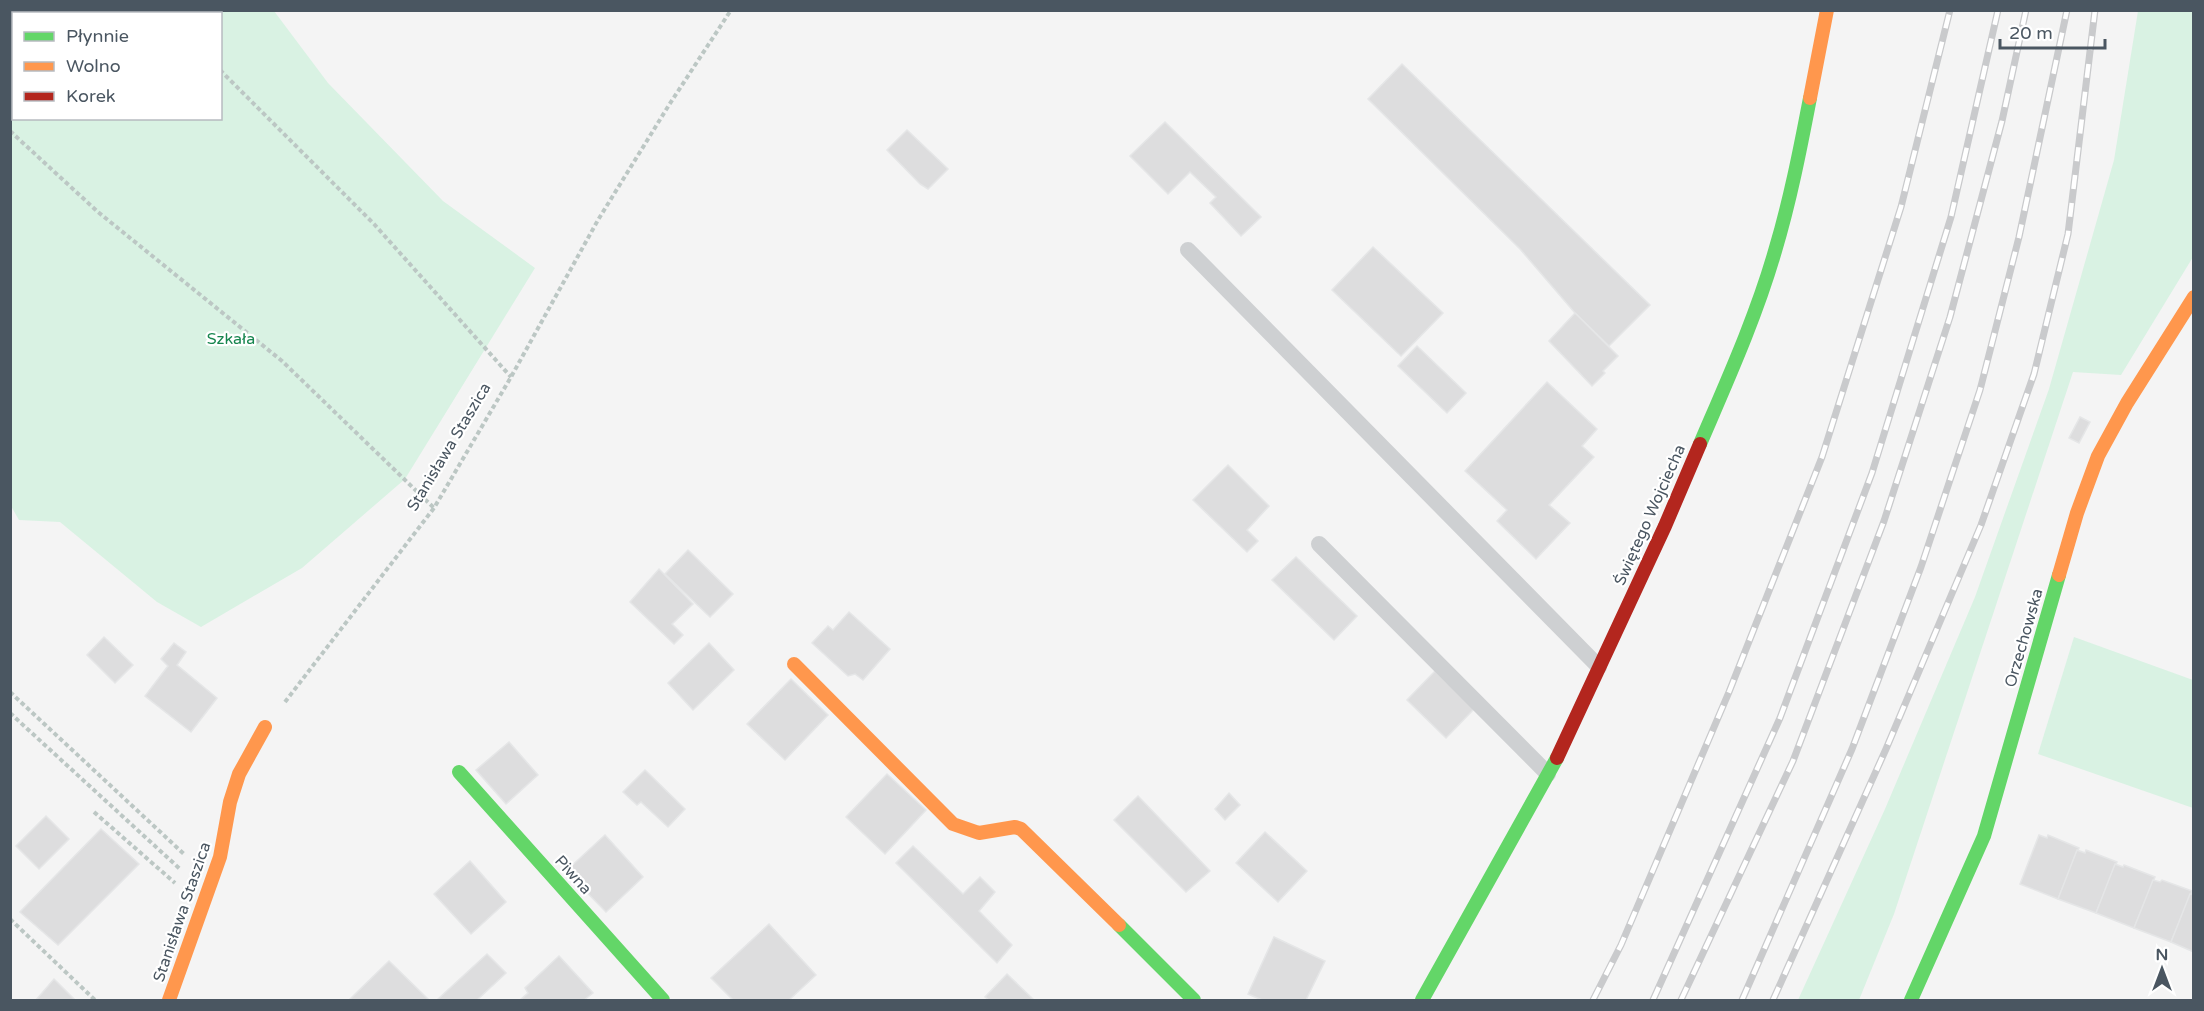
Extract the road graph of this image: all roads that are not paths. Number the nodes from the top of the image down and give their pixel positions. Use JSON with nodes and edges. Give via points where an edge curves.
{"nodes":[{"id":1,"x":1827,"y":10,"type":"edge"},
{"id":2,"x":1188,"y":250,"type":"dead end"},
{"id":3,"x":2193,"y":297,"type":"edge"},
{"id":4,"x":1320,"y":544,"type":"dead end"},
{"id":5,"x":794,"y":664,"type":"dead end"},
{"id":6,"x":1599,"y":667,"type":"junction"},
{"id":7,"x":265,"y":727,"type":"road end"},
{"id":8,"x":459,"y":772,"type":"dead end"},
{"id":9,"x":1548,"y":774,"type":"junction"},
{"id":10,"x":169,"y":1000,"type":"edge"},
{"id":11,"x":663,"y":1000,"type":"edge"},
{"id":12,"x":1194,"y":1000,"type":"edge"},
{"id":13,"x":1422,"y":1000,"type":"edge"},
{"id":14,"x":1911,"y":1000,"type":"edge"}],
"edges":[{"from":1,"to":6,"type":"street","name":"Świętego Wojciecha","via":[[1794,180],[1774,253],[1740,349],[1665,526]]},
{"from":2,"to":6,"type":"lane"},
{"from":3,"to":14,"type":"street","name":"Orzechowska","via":[[2098,456],[2077,513],[1984,837]]},
{"from":4,"to":9,"type":"lane"},
{"from":5,"to":12,"type":"street","via":[[953,824],[979,833],[1021,829]]},
{"from":6,"to":9,"type":"street","name":"Świętego Wojciecha"},
{"from":7,"to":10,"type":"street","name":"Stanisława Staszica","via":[[239,774],[213,880]]},
{"from":8,"to":11,"type":"street","name":"Piwna"},
{"from":9,"to":13,"type":"street","name":"Świętego Wojciecha"}]}
